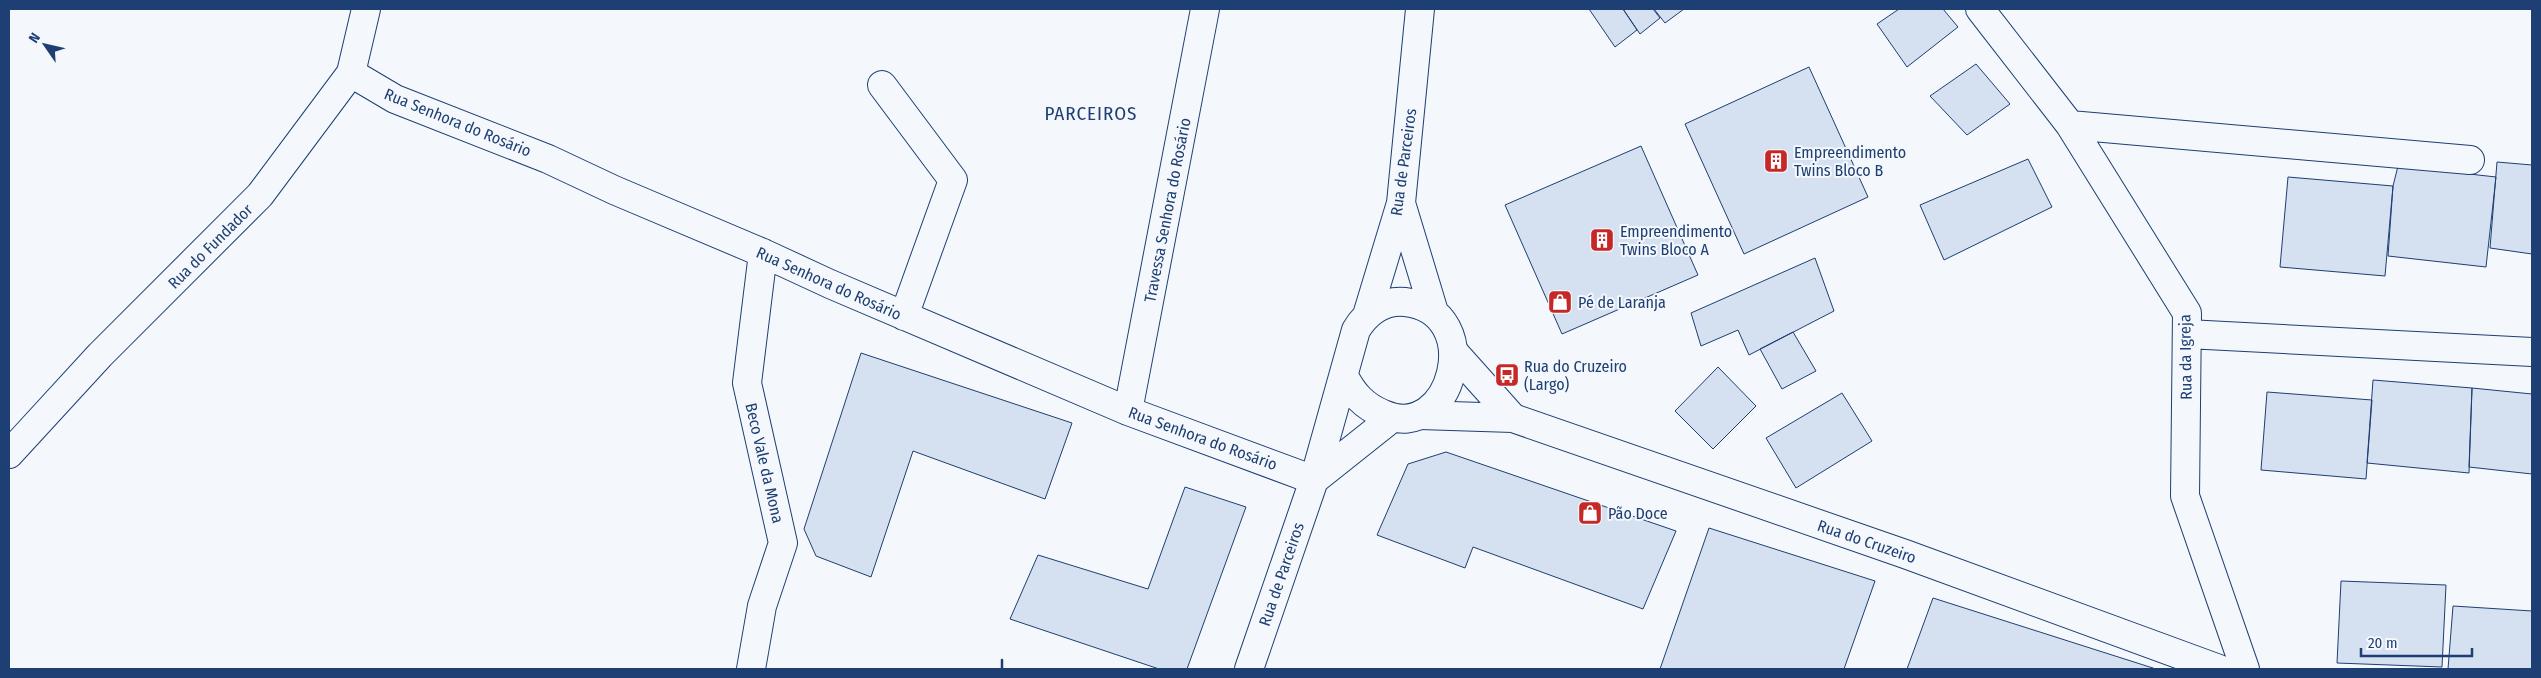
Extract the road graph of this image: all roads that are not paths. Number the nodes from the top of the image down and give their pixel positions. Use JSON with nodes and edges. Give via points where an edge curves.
{"nodes":[{"id":1,"x":366,"y":9,"type":"edge"},
{"id":2,"x":1205,"y":9,"type":"edge"},
{"id":3,"x":1420,"y":9,"type":"edge"},
{"id":4,"x":1980,"y":9,"type":"edge"},
{"id":5,"x":351,"y":73,"type":"junction"},
{"id":6,"x":882,"y":85,"type":"dead end"},
{"id":7,"x":2070,"y":125,"type":"junction"},
{"id":8,"x":2470,"y":160,"type":"dead end"},
{"id":9,"x":1401,"y":203,"type":"junction"},
{"id":10,"x":763,"y":253,"type":"junction"},
{"id":11,"x":1368,"y":312,"type":"junction"},
{"id":12,"x":1434,"y":312,"type":"junction"},
{"id":13,"x":904,"y":316,"type":"junction"},
{"id":14,"x":2187,"y":334,"type":"junction"},
{"id":15,"x":1454,"y":352,"type":"junction"},
{"id":16,"x":2532,"y":352,"type":"edge"},
{"id":17,"x":1344,"y":376,"type":"junction"},
{"id":18,"x":1128,"y":411,"type":"junction"},
{"id":19,"x":1420,"y":415,"type":"junction"},
{"id":20,"x":1392,"y":418,"type":"junction"},
{"id":21,"x":1513,"y":418,"type":"junction"},
{"id":22,"x":9,"y":454,"type":"edge"},
{"id":23,"x":1314,"y":480,"type":"junction"},
{"id":24,"x":752,"y":669,"type":"edge"},
{"id":25,"x":1249,"y":669,"type":"edge"},
{"id":26,"x":2220,"y":669,"type":"edge"},
{"id":27,"x":2245,"y":669,"type":"edge"}],
"edges":[{"from":1,"to":5,"type":"street","name":"Rua do Fundador"},
{"from":2,"to":18,"type":"street","name":"Travessa Senhora do Rosário"},
{"from":3,"to":9,"type":"street","name":"Rua de Parceiros"},
{"from":4,"to":7,"type":"street","name":"Rua da Igreja"},
{"from":5,"to":10,"type":"street","name":"Rua Senhora do Rosário","via":[[394,98],[548,159]]},
{"from":5,"to":22,"type":"street","name":"Rua do Fundador","via":[[260,195],[100,355]]},
{"from":6,"to":13,"type":"street","via":[[954,180]]},
{"from":7,"to":8,"type":"street"},
{"from":7,"to":14,"type":"street","name":"Rua da Igreja","via":[[2187,313]]},
{"from":9,"to":11,"type":"street","name":"Rua de Parceiros"},
{"from":9,"to":12,"type":"street"},
{"from":10,"to":13,"type":"street","name":"Rua Senhora do Rosário"},
{"from":10,"to":24,"type":"street","name":"Beco Vale da Mona","via":[[747,383],[783,543],[762,606]]},
{"from":11,"to":12,"type":"street","via":[[1388,303],[1402,302],[1416,303]]},
{"from":11,"to":17,"type":"street","via":[[1349,348]]},
{"from":12,"to":15,"type":"street","via":[[1444,324]]},
{"from":13,"to":18,"type":"street","name":"Rua Senhora do Rosário"},
{"from":14,"to":16,"type":"street"},
{"from":14,"to":27,"type":"street","name":"Rua da Igreja","via":[[2185,496]]},
{"from":15,"to":19,"type":"street","via":[[1451,378],[1445,391],[1436,404]]},
{"from":15,"to":21,"type":"street","name":"Rua do Cruzeiro"},
{"from":17,"to":20,"type":"street","via":[[1370,409]]},
{"from":17,"to":23,"type":"street","name":"Rua de Parceiros"},
{"from":18,"to":23,"type":"street","name":"Rua Senhora do Rosário"},
{"from":19,"to":20,"type":"street"},
{"from":19,"to":21,"type":"street","name":"Rua do Cruzeiro"},
{"from":20,"to":23,"type":"street"},
{"from":21,"to":26,"type":"street","name":"Rua do Cruzeiro","via":[[1905,554]]},
{"from":23,"to":25,"type":"street","name":"Rua de Parceiros"}]}
